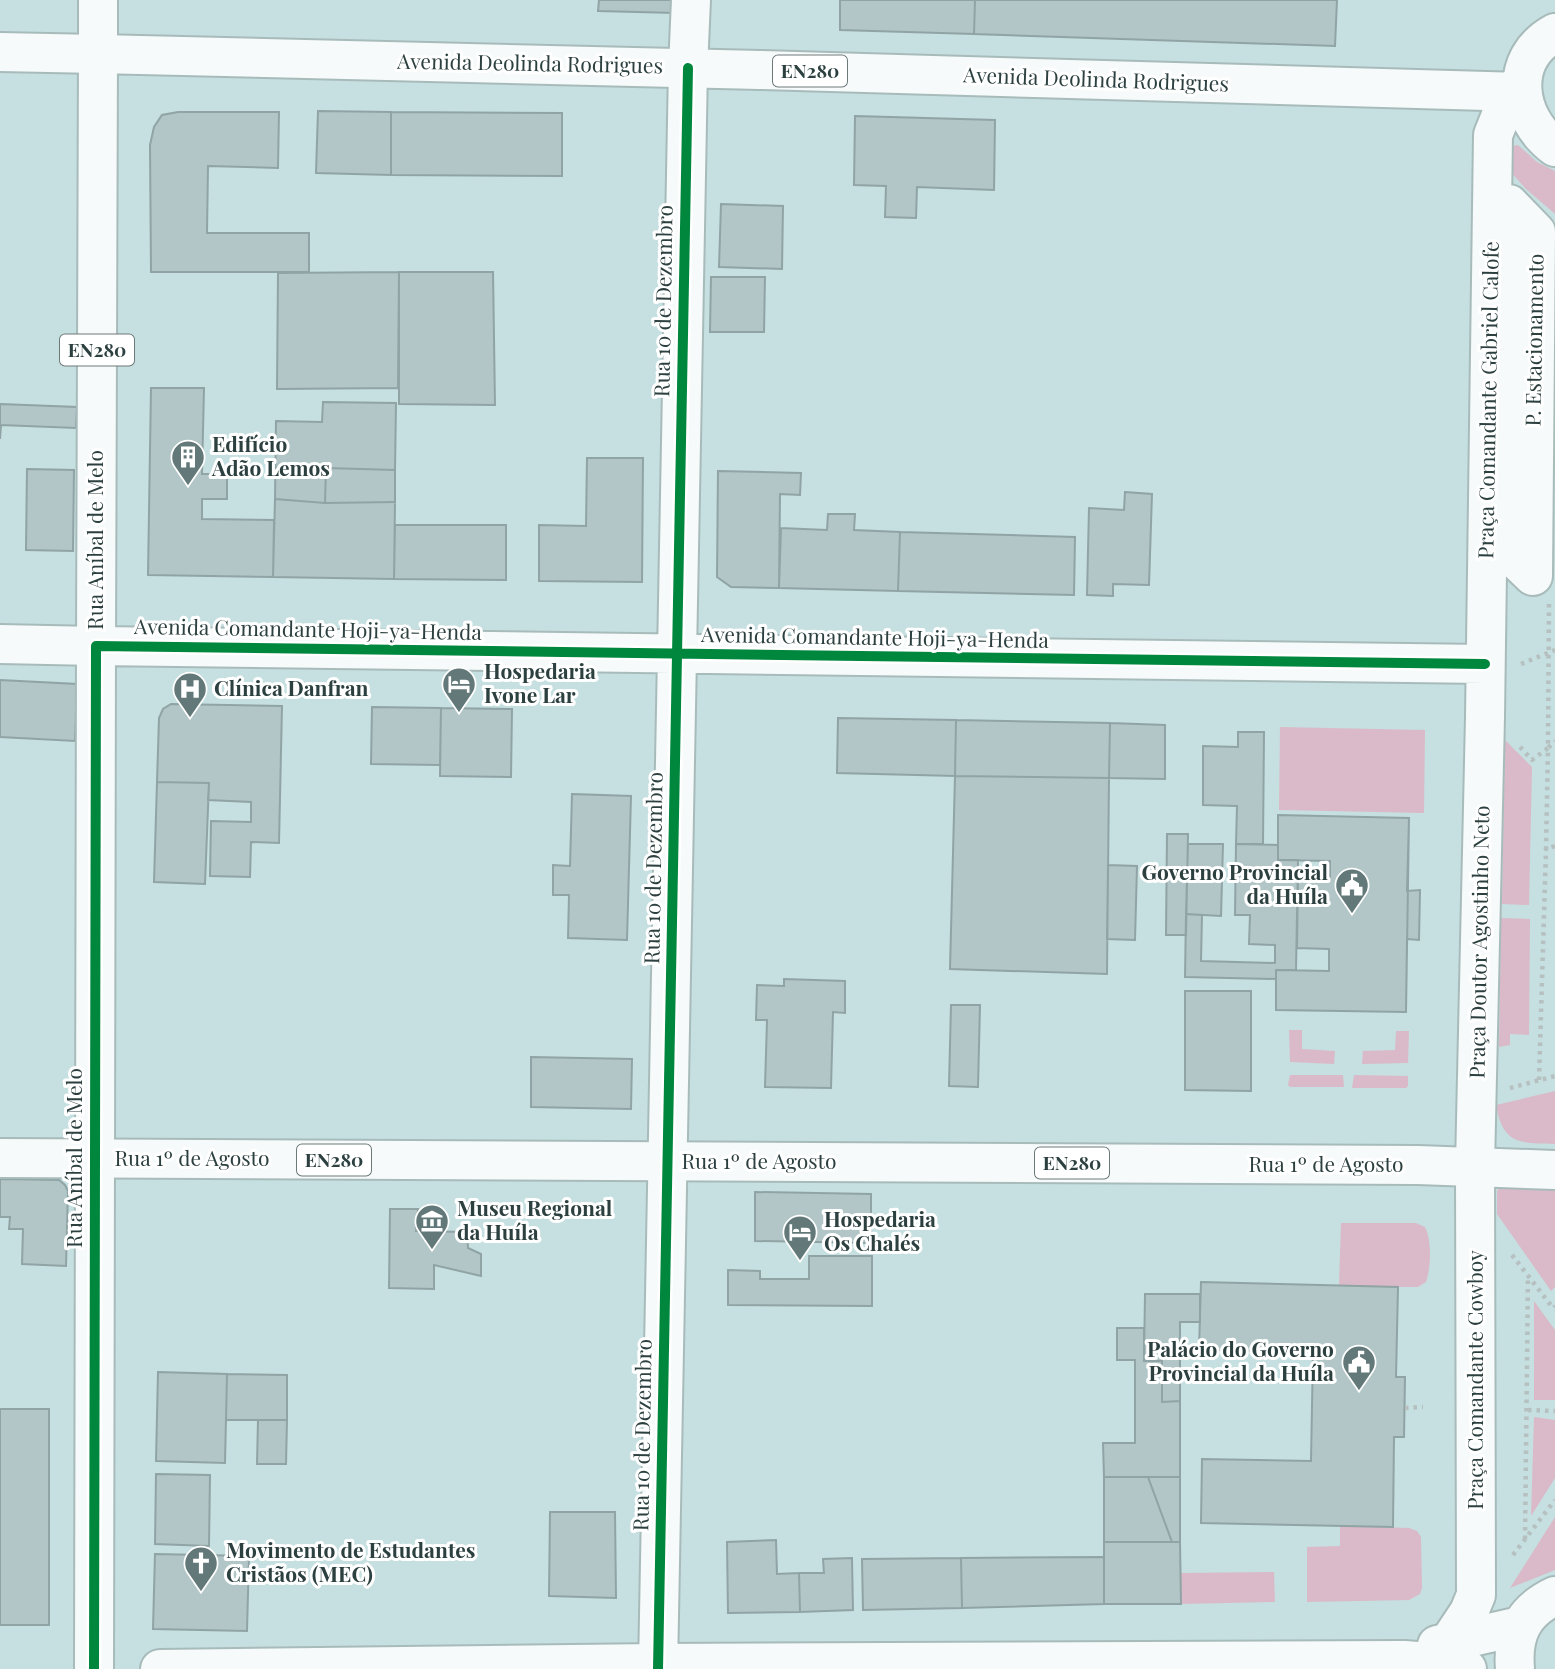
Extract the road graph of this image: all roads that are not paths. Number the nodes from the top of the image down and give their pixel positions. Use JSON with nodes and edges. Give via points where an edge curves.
{"nodes":[{"id":1,"x":98,"y":0,"type":"edge"},
{"id":2,"x":691,"y":0,"type":"edge"},
{"id":3,"x":1555,"y":33,"type":"edge"},
{"id":4,"x":0,"y":52,"type":"edge"},
{"id":5,"x":98,"y":54,"type":"junction"},
{"id":6,"x":688,"y":68,"type":"junction"},
{"id":7,"x":1521,"y":92,"type":"junction"},
{"id":8,"x":1555,"y":147,"type":"edge"},
{"id":9,"x":1541,"y":587,"type":"joint"},
{"id":10,"x":0,"y":644,"type":"edge"},
{"id":11,"x":96,"y":646,"type":"junction"},
{"id":12,"x":677,"y":654,"type":"junction"},
{"id":13,"x":1485,"y":664,"type":"junction"},
{"id":14,"x":1485,"y":717,"type":"joint"},
{"id":15,"x":0,"y":1158,"type":"edge"},
{"id":16,"x":94,"y":1158,"type":"junction"},
{"id":17,"x":668,"y":1162,"type":"junction"},
{"id":18,"x":1475,"y":1166,"type":"junction"},
{"id":19,"x":1555,"y":1170,"type":"edge"},
{"id":20,"x":1476,"y":1595,"type":"junction"},
{"id":21,"x":1555,"y":1596,"type":"edge"},
{"id":22,"x":1520,"y":1626,"type":"junction"},
{"id":23,"x":1458,"y":1655,"type":"edge"},
{"id":24,"x":658,"y":1666,"type":"edge"},
{"id":25,"x":94,"y":1669,"type":"edge"},
{"id":26,"x":160,"y":1669,"type":"edge"},
{"id":27,"x":1515,"y":1669,"type":"edge"}],
"edges":[{"from":1,"to":5,"type":"street","name":"Rua Aníbal de Melo"},
{"from":2,"to":6,"type":"street","name":"Rua 10 de Dezembro"},
{"from":3,"to":7,"type":"street","via":[[1533,52]]},
{"from":4,"to":5,"type":"street","name":"Avenida Deolinda Rodrigues"},
{"from":5,"to":6,"type":"street","name":"Avenida Deolinda Rodrigues","number":"EN280"},
{"from":5,"to":11,"type":"street","name":"Rua Aníbal de Melo","number":"EN280"},
{"from":6,"to":7,"type":"street","name":"Avenida Deolinda Rodrigues","number":"EN280"},
{"from":6,"to":12,"type":"street","name":"Rua 10 de Dezembro"},
{"from":7,"to":8,"type":"street","via":[[1538,134]]},
{"from":7,"to":13,"type":"street","name":"Praça Comandante Gabriel Calofe","via":[[1501,115],[1493,135]]},
{"from":9,"to":9,"type":"street","name":"P. Estacionamento","via":[[1507,551],[1509,204],[1536,232]]},
{"from":10,"to":11,"type":"street","name":"Avenida Comandante Hoji-ya-Henda"},
{"from":11,"to":12,"type":"street","name":"Avenida Comandante Hoji-ya-Henda"},
{"from":11,"to":16,"type":"street","name":"Rua Aníbal de Melo"},
{"from":12,"to":13,"type":"street","name":"Avenida Comandante Hoji-ya-Henda"},
{"from":12,"to":17,"type":"street","name":"Rua 10 de Dezembro"},
{"from":13,"to":14,"type":"street","name":"Praça Comandante Gabriel Calofe"},
{"from":14,"to":18,"type":"street","name":"Praça Doutor Agostinho Neto"},
{"from":15,"to":16,"type":"street","name":"Rua 1º de Agosto","number":"EN280"},
{"from":16,"to":17,"type":"street","name":"Rua 1º de Agosto","number":"EN280"},
{"from":16,"to":25,"type":"street","name":"Rua Aníbal de Melo"},
{"from":17,"to":18,"type":"street","name":"Rua 1º de Agosto","number":"EN280"},
{"from":17,"to":24,"type":"street","name":"Rua 10 de Dezembro"},
{"from":18,"to":19,"type":"street","number":"EN280"},
{"from":18,"to":20,"type":"street","name":"Praça Comandante Cowboy"},
{"from":20,"to":22,"type":"street","via":[[1494,1613]]},
{"from":20,"to":23,"type":"street","name":"Praça Comandante Cowboy"},
{"from":21,"to":22,"type":"street","via":[[1533,1609]]},
{"from":22,"to":23,"type":"street"},
{"from":22,"to":27,"type":"street","via":[[1514,1647]]},
{"from":23,"to":24,"type":"street","via":[[1423,1648],[1339,1661]]},
{"from":24,"to":26,"type":"street"}]}
